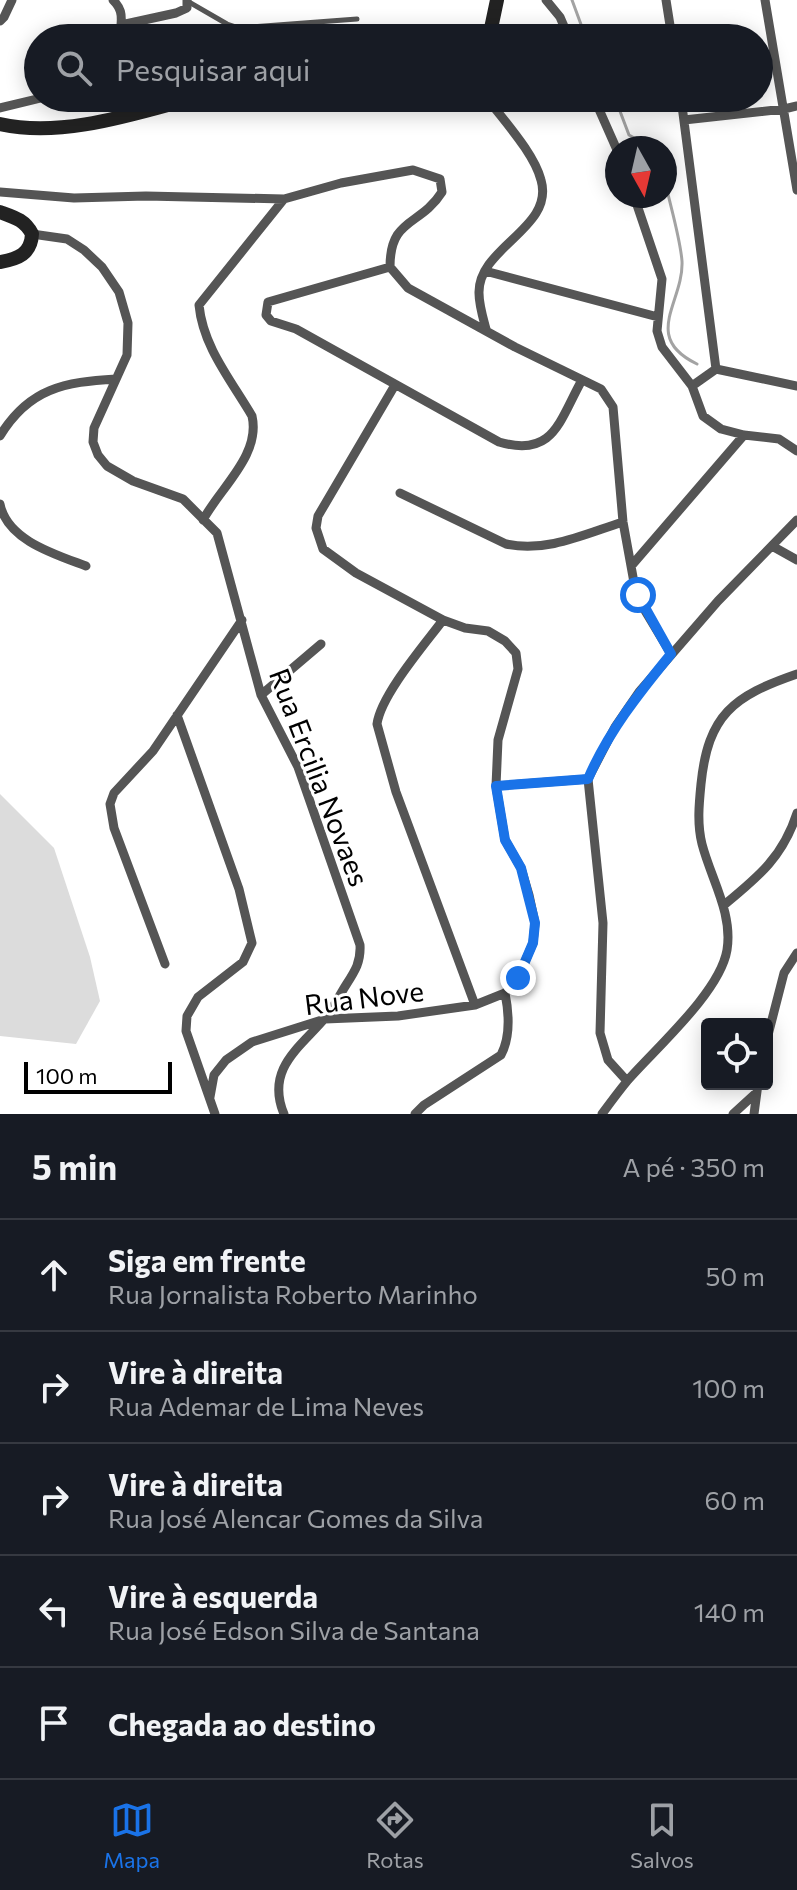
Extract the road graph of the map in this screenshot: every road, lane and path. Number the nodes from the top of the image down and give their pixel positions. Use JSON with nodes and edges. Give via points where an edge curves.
{"nodes":[{"id":1,"x":12,"y":0,"type":"edge"},
{"id":2,"x":113,"y":0,"type":"edge"},
{"id":3,"x":497,"y":0,"type":"edge"},
{"id":4,"x":546,"y":0,"type":"edge"},
{"id":5,"x":666,"y":0,"type":"edge"},
{"id":6,"x":765,"y":0,"type":"edge"},
{"id":7,"x":187,"y":1,"type":"edge"},
{"id":8,"x":357,"y":19,"type":"dead end"},
{"id":9,"x":0,"y":21,"type":"edge"},
{"id":10,"x":121,"y":24,"type":"edge"},
{"id":11,"x":126,"y":24,"type":"edge"},
{"id":12,"x":227,"y":24,"type":"edge"},
{"id":13,"x":291,"y":24,"type":"edge"},
{"id":14,"x":492,"y":24,"type":"edge"},
{"id":15,"x":563,"y":24,"type":"edge"},
{"id":16,"x":670,"y":24,"type":"edge"},
{"id":17,"x":769,"y":24,"type":"edge"},
{"id":18,"x":773,"y":46,"type":"edge"},
{"id":19,"x":24,"y":102,"type":"edge"},
{"id":20,"x":797,"y":106,"type":"edge"},
{"id":21,"x":0,"y":108,"type":"edge"},
{"id":22,"x":784,"y":109,"type":"junction"},
{"id":23,"x":773,"y":110,"type":"edge"},
{"id":24,"x":134,"y":112,"type":"edge"},
{"id":25,"x":497,"y":112,"type":"edge"},
{"id":26,"x":600,"y":112,"type":"edge"},
{"id":27,"x":683,"y":112,"type":"edge"},
{"id":28,"x":757,"y":112,"type":"edge"},
{"id":29,"x":684,"y":120,"type":"junction"},
{"id":30,"x":0,"y":124,"type":"edge"},
{"id":31,"x":611,"y":136,"type":"edge"},
{"id":32,"x":797,"y":190,"type":"edge"},
{"id":33,"x":0,"y":192,"type":"edge"},
{"id":34,"x":284,"y":199,"type":"junction"},
{"id":35,"x":638,"y":208,"type":"edge"},
{"id":36,"x":0,"y":212,"type":"edge"},
{"id":37,"x":32,"y":234,"type":"junction"},
{"id":38,"x":0,"y":262,"type":"edge"},
{"id":39,"x":390,"y":267,"type":"junction"},
{"id":40,"x":485,"y":271,"type":"junction"},
{"id":41,"x":658,"y":317,"type":"junction"},
{"id":42,"x":486,"y":329,"type":"junction"},
{"id":43,"x":716,"y":369,"type":"junction"},
{"id":44,"x":116,"y":379,"type":"junction"},
{"id":45,"x":582,"y":380,"type":"junction"},
{"id":46,"x":395,"y":385,"type":"junction"},
{"id":47,"x":692,"y":386,"type":"junction"},
{"id":48,"x":797,"y":386,"type":"edge"},
{"id":49,"x":744,"y":435,"type":"junction"},
{"id":50,"x":0,"y":436,"type":"edge"},
{"id":51,"x":797,"y":451,"type":"edge"},
{"id":52,"x":400,"y":493,"type":"dead end"},
{"id":53,"x":0,"y":504,"type":"edge"},
{"id":54,"x":203,"y":520,"type":"junction"},
{"id":55,"x":797,"y":520,"type":"edge"},
{"id":56,"x":623,"y":522,"type":"junction"},
{"id":57,"x":772,"y":546,"type":"junction"},
{"id":58,"x":797,"y":560,"type":"edge"},
{"id":59,"x":632,"y":565,"type":"junction"},
{"id":60,"x":86,"y":566,"type":"dead end"},
{"id":61,"x":242,"y":620,"type":"junction"},
{"id":62,"x":443,"y":620,"type":"junction"},
{"id":63,"x":321,"y":644,"type":"dead end"},
{"id":64,"x":671,"y":654,"type":"junction"},
{"id":65,"x":797,"y":674,"type":"edge"},
{"id":66,"x":261,"y":695,"type":"junction"},
{"id":67,"x":177,"y":715,"type":"junction"},
{"id":68,"x":588,"y":779,"type":"junction"},
{"id":69,"x":496,"y":786,"type":"junction"},
{"id":70,"x":797,"y":813,"type":"edge"},
{"id":71,"x":724,"y":905,"type":"junction"},
{"id":72,"x":797,"y":953,"type":"edge"},
{"id":73,"x":165,"y":964,"type":"dead end"},
{"id":74,"x":505,"y":993,"type":"junction"},
{"id":75,"x":475,"y":1005,"type":"junction"},
{"id":76,"x":772,"y":1018,"type":"edge"},
{"id":77,"x":325,"y":1019,"type":"junction"},
{"id":78,"x":627,"y":1081,"type":"junction"},
{"id":79,"x":756,"y":1090,"type":"edge"},
{"id":80,"x":757,"y":1090,"type":"edge"},
{"id":81,"x":210,"y":1097,"type":"junction"},
{"id":82,"x":215,"y":1114,"type":"edge"},
{"id":83,"x":284,"y":1114,"type":"edge"},
{"id":84,"x":415,"y":1114,"type":"edge"},
{"id":85,"x":602,"y":1114,"type":"edge"},
{"id":86,"x":733,"y":1114,"type":"edge"},
{"id":87,"x":754,"y":1114,"type":"edge"}],
"edges":[{"from":1,"to":9,"type":"street"},
{"from":2,"to":10,"type":"street","via":[[120,7]]},
{"from":3,"to":14,"type":"main road"},
{"from":4,"to":15,"type":"street"},
{"from":5,"to":16,"type":"street"},
{"from":6,"to":17,"type":"street"},
{"from":7,"to":11,"type":"street","via":[[187,8],[176,13]]},
{"from":7,"to":12,"type":"lane"},
{"from":8,"to":13,"type":"lane"},
{"from":18,"to":22,"type":"street"},
{"from":19,"to":21,"type":"street"},
{"from":20,"to":22,"type":"street"},
{"from":22,"to":23,"type":"street"},
{"from":22,"to":32,"type":"street"},
{"from":24,"to":30,"type":"main road","via":[[47,128]]},
{"from":25,"to":40,"type":"street","via":[[531,159],[543,188],[538,212]]},
{"from":26,"to":31,"type":"street"},
{"from":27,"to":29,"type":"street"},
{"from":28,"to":29,"type":"street"},
{"from":29,"to":43,"type":"street"},
{"from":33,"to":34,"type":"street","via":[[74,198]]},
{"from":34,"to":39,"type":"street","via":[[413,170],[440,179],[442,192],[434,206],[394,237]]},
{"from":34,"to":54,"type":"street","via":[[199,305],[208,342],[254,427],[249,450]]},
{"from":35,"to":41,"type":"street","via":[[662,279]]},
{"from":36,"to":37,"type":"main road","via":[[17,218]]},
{"from":37,"to":38,"type":"main road","via":[[25,253]]},
{"from":37,"to":44,"type":"street","name":"Rua Ercilia Novaes","via":[[67,239],[84,250],[119,292],[129,337]]},
{"from":39,"to":42,"type":"street","via":[[408,288]]},
{"from":39,"to":46,"type":"street","via":[[268,302],[265,311],[271,321],[296,329]]},
{"from":40,"to":41,"type":"street"},
{"from":40,"to":42,"type":"street","via":[[478,293]]},
{"from":41,"to":47,"type":"street","via":[[662,347]]},
{"from":42,"to":45,"type":"street"},
{"from":43,"to":47,"type":"street"},
{"from":43,"to":48,"type":"street"},
{"from":44,"to":50,"type":"street","via":[[51,388],[22,408]]},
{"from":44,"to":54,"type":"street","name":"Rua Ercilia Novaes","via":[[94,428],[98,455],[133,481],[183,499]]},
{"from":45,"to":46,"type":"street","via":[[552,435],[518,448]]},
{"from":45,"to":56,"type":"street","via":[[601,389],[613,407]]},
{"from":46,"to":62,"type":"street","via":[[318,516],[316,528],[323,549],[356,573]]},
{"from":47,"to":49,"type":"street","via":[[703,416],[721,429]]},
{"from":49,"to":51,"type":"street","via":[[779,439]]},
{"from":49,"to":59,"type":"street"},
{"from":52,"to":56,"type":"street","via":[[524,548],[551,546]]},
{"from":53,"to":60,"type":"street","via":[[3,519],[15,531]]},
{"from":54,"to":61,"type":"street","name":"Rua Ercilia Novaes","via":[[217,533]]},
{"from":55,"to":57,"type":"street"},
{"from":56,"to":59,"type":"street"},
{"from":57,"to":58,"type":"street"},
{"from":57,"to":64,"type":"street"},
{"from":59,"to":64,"type":"street","via":[[638,595]]},
{"from":61,"to":66,"type":"street","name":"Rua Ercilia Novaes"},
{"from":61,"to":67,"type":"street"},
{"from":62,"to":69,"type":"street","via":[[488,631],[516,653],[518,669],[498,740]]},
{"from":62,"to":75,"type":"street","via":[[388,696],[377,724],[396,792]]},
{"from":63,"to":66,"type":"street"},
{"from":64,"to":68,"type":"street","via":[[615,727]]},
{"from":65,"to":71,"type":"street","via":[[764,686],[723,716],[704,753],[698,821]]},
{"from":66,"to":77,"type":"street","name":"Rua Ercilia Novaes","via":[[298,767],[360,945],[361,960]]},
{"from":67,"to":73,"type":"street","via":[[110,804],[114,828]]},
{"from":67,"to":81,"type":"street","via":[[239,889],[252,943],[243,962],[198,997],[187,1016],[186,1031]]},
{"from":68,"to":69,"type":"street"},
{"from":68,"to":78,"type":"street","via":[[603,923],[600,1033],[608,1060]]},
{"from":69,"to":74,"type":"street","via":[[505,840],[521,868],[535,923],[526,961]]},
{"from":70,"to":71,"type":"street","via":[[782,850]]},
{"from":71,"to":78,"type":"street","via":[[727,952],[712,984]]},
{"from":72,"to":76,"type":"street","via":[[784,973]]},
{"from":74,"to":75,"type":"street","name":"Rua Nove"},
{"from":74,"to":84,"type":"street","via":[[509,1015],[501,1055]]},
{"from":75,"to":77,"type":"street","name":"Rua Nove"},
{"from":77,"to":81,"type":"street","name":"Rua Nove","via":[[252,1042],[214,1075]]},
{"from":77,"to":83,"type":"street","name":"Rua Ercilia Novaes","via":[[283,1068]]},
{"from":78,"to":85,"type":"street"},
{"from":79,"to":86,"type":"street"},
{"from":80,"to":87,"type":"street"},
{"from":81,"to":82,"type":"street"}]}
